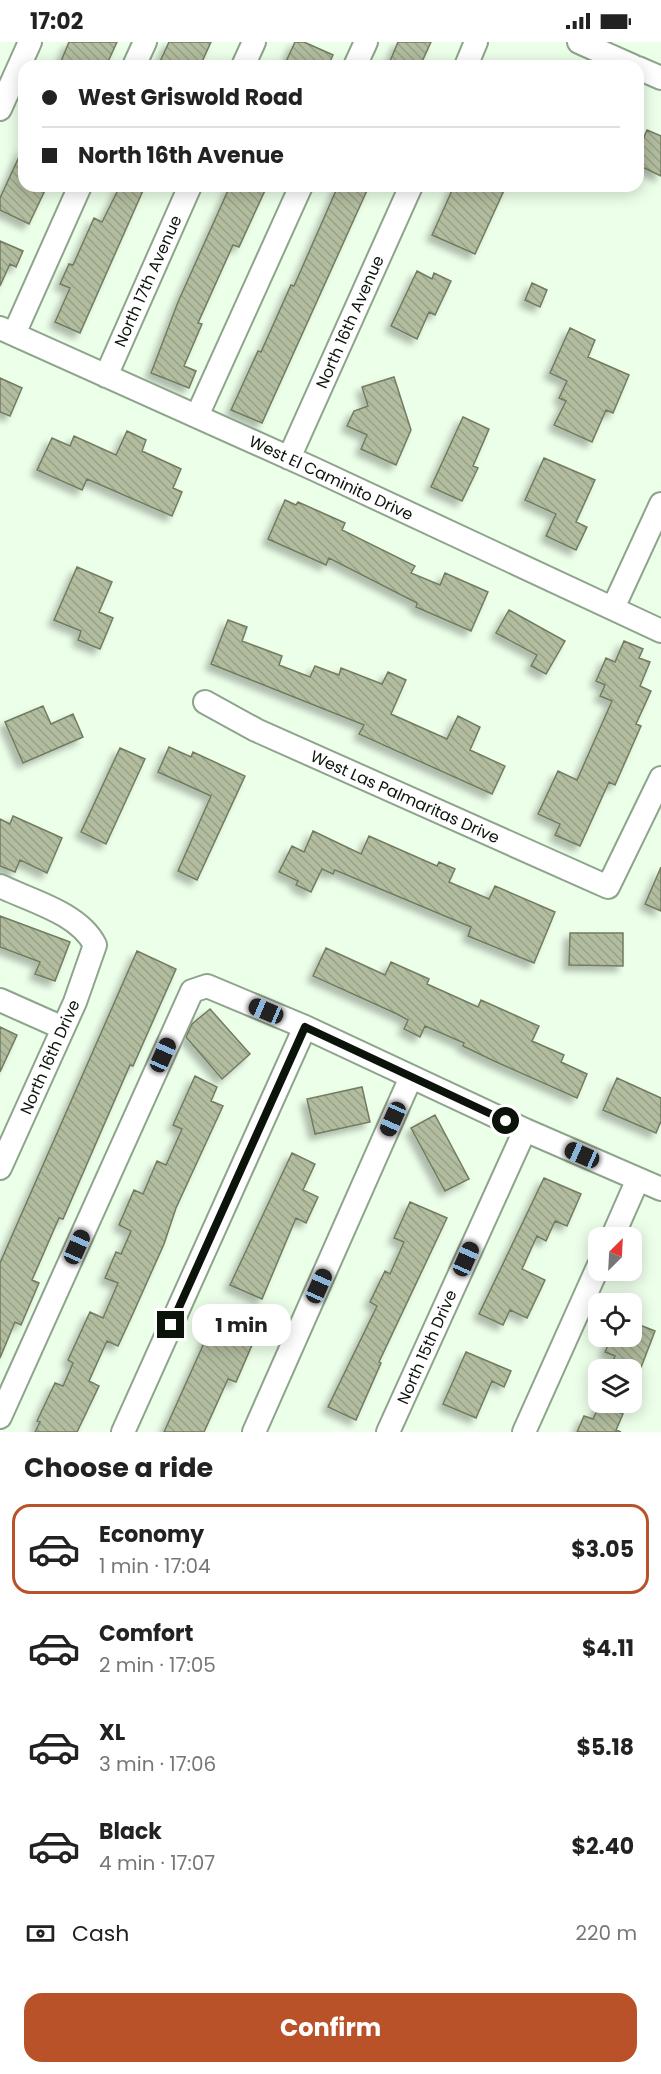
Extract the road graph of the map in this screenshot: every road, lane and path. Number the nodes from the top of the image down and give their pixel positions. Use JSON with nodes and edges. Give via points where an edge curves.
{"nodes":[{"id":1,"x":30,"y":42,"type":"edge"},
{"id":2,"x":145,"y":42,"type":"edge"},
{"id":3,"x":254,"y":42,"type":"edge"},
{"id":4,"x":366,"y":42,"type":"edge"},
{"id":5,"x":476,"y":42,"type":"edge"},
{"id":6,"x":579,"y":42,"type":"edge"},
{"id":7,"x":630,"y":59,"type":"edge"},
{"id":8,"x":22,"y":60,"type":"edge"},
{"id":9,"x":137,"y":60,"type":"edge"},
{"id":10,"x":246,"y":60,"type":"edge"},
{"id":11,"x":358,"y":60,"type":"edge"},
{"id":12,"x":468,"y":60,"type":"edge"},
{"id":13,"x":644,"y":68,"type":"edge"},
{"id":14,"x":18,"y":69,"type":"edge"},
{"id":15,"x":661,"y":78,"type":"edge"},
{"id":16,"x":0,"y":109,"type":"edge"},
{"id":17,"x":77,"y":192,"type":"edge"},
{"id":18,"x":187,"y":192,"type":"edge"},
{"id":19,"x":298,"y":192,"type":"edge"},
{"id":20,"x":408,"y":192,"type":"edge"},
{"id":21,"x":7,"y":331,"type":"edge"},
{"id":22,"x":106,"y":376,"type":"junction"},
{"id":23,"x":197,"y":416,"type":"junction"},
{"id":24,"x":289,"y":458,"type":"junction"},
{"id":25,"x":661,"y":504,"type":"edge"},
{"id":26,"x":613,"y":608,"type":"junction"},
{"id":27,"x":661,"y":631,"type":"edge"},
{"id":28,"x":205,"y":702,"type":"dead end"},
{"id":29,"x":661,"y":778,"type":"edge"},
{"id":30,"x":0,"y":886,"type":"edge"},
{"id":31,"x":0,"y":1000,"type":"edge"},
{"id":32,"x":305,"y":1027,"type":"junction"},
{"id":33,"x":63,"y":1028,"type":"junction"},
{"id":34,"x":411,"y":1077,"type":"junction"},
{"id":35,"x":525,"y":1130,"type":"junction"},
{"id":36,"x":0,"y":1168,"type":"edge"},
{"id":37,"x":638,"y":1179,"type":"junction"},
{"id":38,"x":661,"y":1189,"type":"edge"},
{"id":39,"x":617,"y":1227,"type":"edge"},
{"id":40,"x":592,"y":1281,"type":"edge"},
{"id":41,"x":0,"y":1418,"type":"edge"},
{"id":42,"x":123,"y":1432,"type":"edge"},
{"id":43,"x":254,"y":1432,"type":"edge"},
{"id":44,"x":388,"y":1432,"type":"edge"},
{"id":45,"x":524,"y":1432,"type":"edge"}],
"edges":[{"from":1,"to":8,"type":"street"},
{"from":2,"to":9,"type":"street"},
{"from":3,"to":10,"type":"street"},
{"from":4,"to":11,"type":"street"},
{"from":5,"to":12,"type":"street"},
{"from":6,"to":7,"type":"street"},
{"from":13,"to":15,"type":"street"},
{"from":14,"to":16,"type":"street"},
{"from":17,"to":21,"type":"street"},
{"from":18,"to":22,"type":"street","name":"North 17th Avenue"},
{"from":19,"to":23,"type":"street"},
{"from":20,"to":24,"type":"street","name":"North 16th Avenue"},
{"from":21,"to":22,"type":"street","name":"West El Caminito Drive"},
{"from":22,"to":23,"type":"street","name":"West El Caminito Drive"},
{"from":23,"to":24,"type":"street","name":"West El Caminito Drive"},
{"from":24,"to":26,"type":"street","name":"West El Caminito Drive"},
{"from":25,"to":26,"type":"street"},
{"from":26,"to":27,"type":"street","name":"West El Caminito Drive"},
{"from":28,"to":29,"type":"street","name":"West Las Palmaritas Drive","via":[[256,730],[608,887]]},
{"from":30,"to":33,"type":"street","name":"North 16th Drive","via":[[74,921],[89,933],[95,945]]},
{"from":31,"to":33,"type":"street"},
{"from":32,"to":34,"type":"street"},
{"from":32,"to":41,"type":"street","via":[[207,986],[192,991]]},
{"from":32,"to":42,"type":"street"},
{"from":33,"to":36,"type":"street","name":"North 16th Drive"},
{"from":34,"to":35,"type":"street"},
{"from":34,"to":43,"type":"street"},
{"from":35,"to":37,"type":"street"},
{"from":35,"to":44,"type":"street","name":"North 15th Drive"},
{"from":37,"to":38,"type":"street"},
{"from":37,"to":39,"type":"street"},
{"from":40,"to":45,"type":"street"}]}
